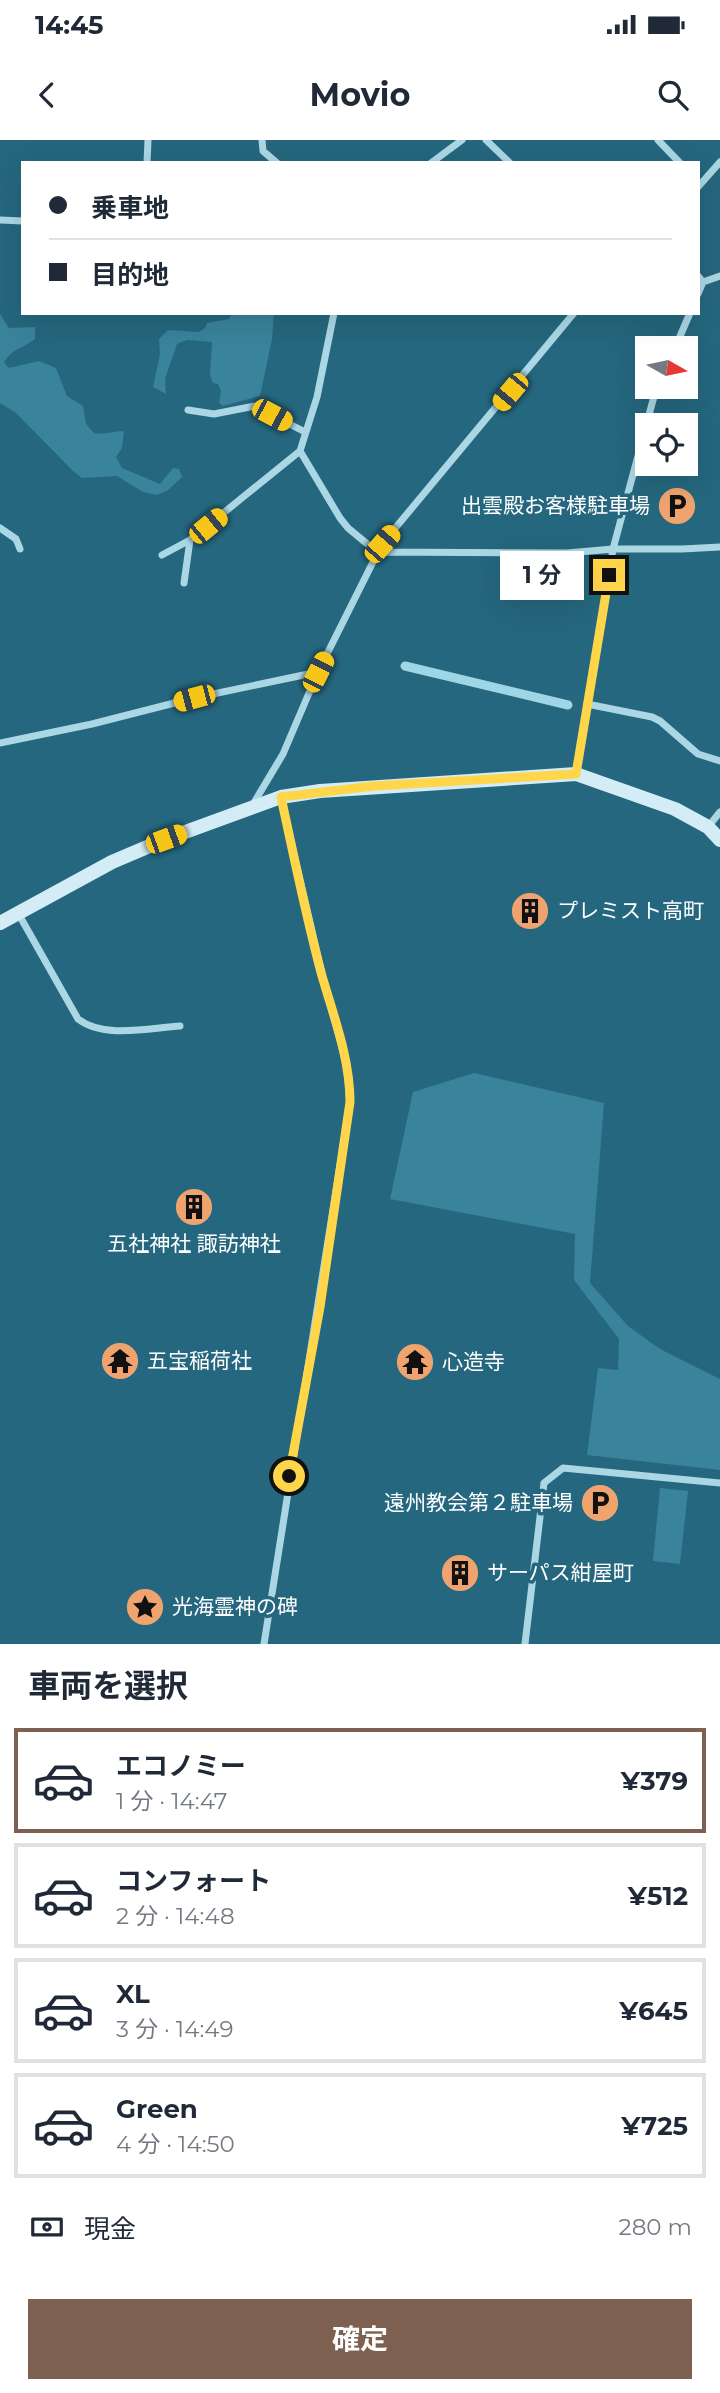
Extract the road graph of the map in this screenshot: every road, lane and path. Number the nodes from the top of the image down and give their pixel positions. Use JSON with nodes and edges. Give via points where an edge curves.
{"nodes":[{"id":1,"x":148,"y":140,"type":"edge"},
{"id":2,"x":262,"y":140,"type":"edge"},
{"id":3,"x":462,"y":140,"type":"edge"},
{"id":4,"x":486,"y":140,"type":"edge"},
{"id":5,"x":658,"y":140,"type":"edge"},
{"id":6,"x":147,"y":161,"type":"edge"},
{"id":7,"x":275,"y":161,"type":"edge"},
{"id":8,"x":434,"y":161,"type":"edge"},
{"id":9,"x":508,"y":161,"type":"edge"},
{"id":10,"x":678,"y":161,"type":"edge"},
{"id":11,"x":720,"y":162,"type":"edge"},
{"id":12,"x":700,"y":184,"type":"edge"},
{"id":13,"x":0,"y":220,"type":"edge"},
{"id":14,"x":21,"y":221,"type":"edge"},
{"id":15,"x":720,"y":276,"type":"edge"},
{"id":16,"x":701,"y":279,"type":"edge"},
{"id":17,"x":334,"y":315,"type":"edge"},
{"id":18,"x":572,"y":315,"type":"edge"},
{"id":19,"x":689,"y":315,"type":"edge"},
{"id":20,"x":680,"y":336,"type":"edge"},
{"id":21,"x":653,"y":399,"type":"edge"},
{"id":22,"x":188,"y":410,"type":"dead end"},
{"id":23,"x":305,"y":432,"type":"junction"},
{"id":24,"x":300,"y":451,"type":"junction"},
{"id":25,"x":0,"y":528,"type":"edge"},
{"id":26,"x":190,"y":540,"type":"junction"},
{"id":27,"x":720,"y":547,"type":"edge"},
{"id":28,"x":20,"y":549,"type":"dead end"},
{"id":29,"x":613,"y":549,"type":"junction"},
{"id":30,"x":377,"y":552,"type":"junction"},
{"id":31,"x":162,"y":555,"type":"dead end"},
{"id":32,"x":184,"y":583,"type":"dead end"},
{"id":33,"x":318,"y":672,"type":"junction"},
{"id":34,"x":587,"y":704,"type":"junction"},
{"id":35,"x":0,"y":743,"type":"edge"},
{"id":36,"x":720,"y":761,"type":"edge"},
{"id":37,"x":576,"y":774,"type":"junction"},
{"id":38,"x":281,"y":797,"type":"junction"},
{"id":39,"x":252,"y":806,"type":"junction"},
{"id":40,"x":720,"y":812,"type":"edge"},
{"id":41,"x":708,"y":827,"type":"junction"},
{"id":42,"x":720,"y":840,"type":"edge"},
{"id":43,"x":18,"y":913,"type":"junction"},
{"id":44,"x":0,"y":923,"type":"edge"},
{"id":45,"x":180,"y":1026,"type":"dead end"},
{"id":46,"x":720,"y":1483,"type":"edge"},
{"id":47,"x":264,"y":1644,"type":"edge"},
{"id":48,"x":525,"y":1644,"type":"edge"}],
"edges":[{"from":1,"to":6,"type":"street"},
{"from":2,"to":7,"type":"street","via":[[264,151]]},
{"from":3,"to":8,"type":"street"},
{"from":4,"to":9,"type":"street"},
{"from":5,"to":10,"type":"street"},
{"from":11,"to":12,"type":"street"},
{"from":13,"to":14,"type":"street"},
{"from":15,"to":16,"type":"street"},
{"from":17,"to":23,"type":"street"},
{"from":18,"to":30,"type":"street"},
{"from":19,"to":20,"type":"street"},
{"from":21,"to":29,"type":"street"},
{"from":22,"to":23,"type":"street","via":[[214,414],[255,405]]},
{"from":23,"to":24,"type":"street"},
{"from":24,"to":26,"type":"street"},
{"from":24,"to":30,"type":"street","via":[[340,518]]},
{"from":25,"to":28,"type":"street","via":[[16,539]]},
{"from":26,"to":31,"type":"street"},
{"from":26,"to":32,"type":"street"},
{"from":27,"to":29,"type":"street"},
{"from":29,"to":30,"type":"street"},
{"from":29,"to":34,"type":"street"},
{"from":30,"to":33,"type":"street"},
{"from":33,"to":35,"type":"street"},
{"from":33,"to":39,"type":"street","via":[[283,754]]},
{"from":34,"to":36,"type":"street","via":[[652,717],[698,754]]},
{"from":34,"to":37,"type":"street"},
{"from":37,"to":38,"type":"street","via":[[374,786]]},
{"from":37,"to":41,"type":"street","via":[[675,809]]},
{"from":38,"to":39,"type":"street"},
{"from":38,"to":47,"type":"street","via":[[347,1066],[350,1102]]},
{"from":39,"to":43,"type":"street","via":[[112,862]]},
{"from":40,"to":41,"type":"street"},
{"from":41,"to":42,"type":"street"},
{"from":43,"to":44,"type":"street"},
{"from":43,"to":45,"type":"street","via":[[85,1024],[111,1030]]},
{"from":46,"to":48,"type":"street","via":[[563,1468],[544,1483]]}]}
